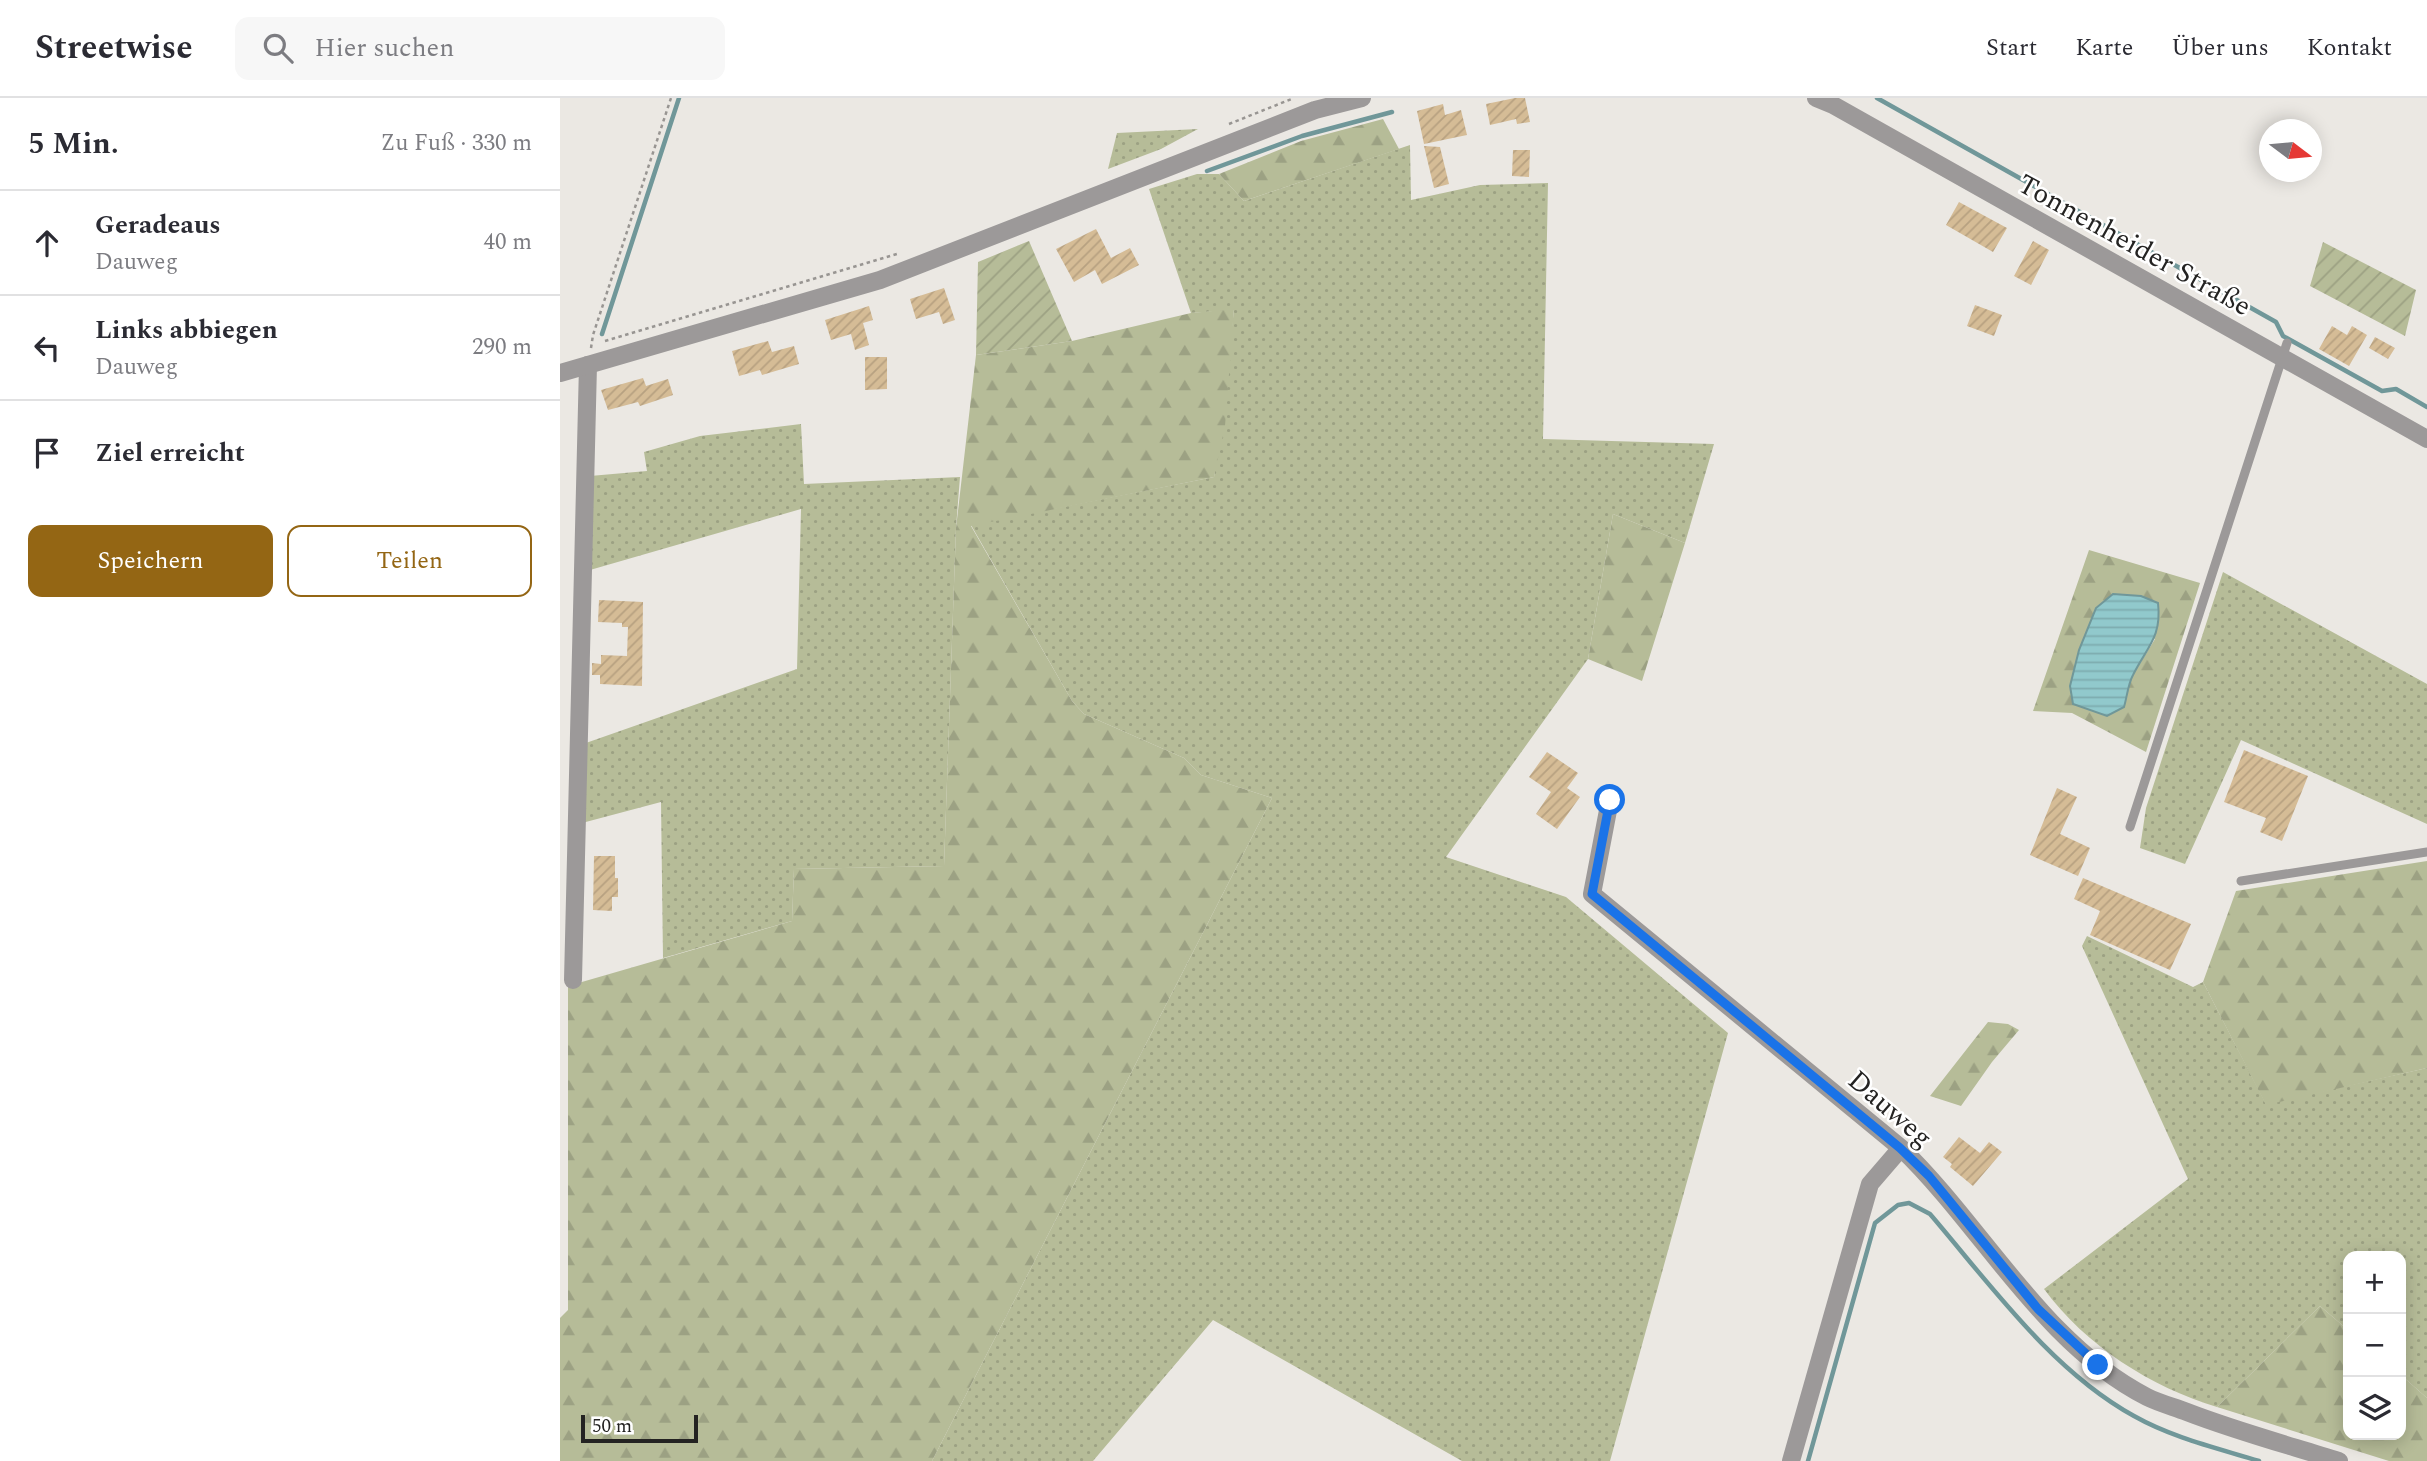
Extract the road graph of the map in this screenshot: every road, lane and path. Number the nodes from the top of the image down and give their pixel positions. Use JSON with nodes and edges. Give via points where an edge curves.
{"nodes":[{"id":1,"x":671,"y":98,"type":"edge"},
{"id":2,"x":1294,"y":98,"type":"edge"},
{"id":3,"x":1362,"y":98,"type":"edge"},
{"id":4,"x":1816,"y":98,"type":"edge"},
{"id":5,"x":1229,"y":124,"type":"dead end"},
{"id":6,"x":899,"y":254,"type":"dead end"},
{"id":7,"x":2284,"y":350,"type":"junction"},
{"id":8,"x":589,"y":356,"type":"junction"},
{"id":9,"x":560,"y":373,"type":"edge"},
{"id":10,"x":2427,"y":439,"type":"edge"},
{"id":11,"x":1610,"y":800,"type":"dead end"},
{"id":12,"x":2130,"y":827,"type":"dead end"},
{"id":13,"x":2427,"y":852,"type":"edge"},
{"id":14,"x":2241,"y":881,"type":"dead end"},
{"id":15,"x":573,"y":980,"type":"dead end"},
{"id":16,"x":1900,"y":1148,"type":"junction"},
{"id":17,"x":1791,"y":1461,"type":"edge"},
{"id":18,"x":2339,"y":1461,"type":"edge"}],
"edges":[{"from":1,"to":8,"type":"path"},
{"from":2,"to":5,"type":"path"},
{"from":3,"to":8,"type":"street","via":[[1315,110],[880,280]]},
{"from":4,"to":7,"type":"street","name":"Tonnenheider Straße"},
{"from":6,"to":8,"type":"path","via":[[612,338]]},
{"from":7,"to":10,"type":"street","name":"Tonnenheider Straße"},
{"from":7,"to":12,"type":"lane"},
{"from":8,"to":9,"type":"street"},
{"from":8,"to":15,"type":"street"},
{"from":11,"to":16,"type":"street","name":"Dauweg","via":[[1592,894]]},
{"from":13,"to":14,"type":"lane"},
{"from":16,"to":17,"type":"street","via":[[1870,1184]]},
{"from":16,"to":18,"type":"street","name":"Dauweg","via":[[1929,1176],[2038,1309],[2098,1365],[2147,1397]]}]}
